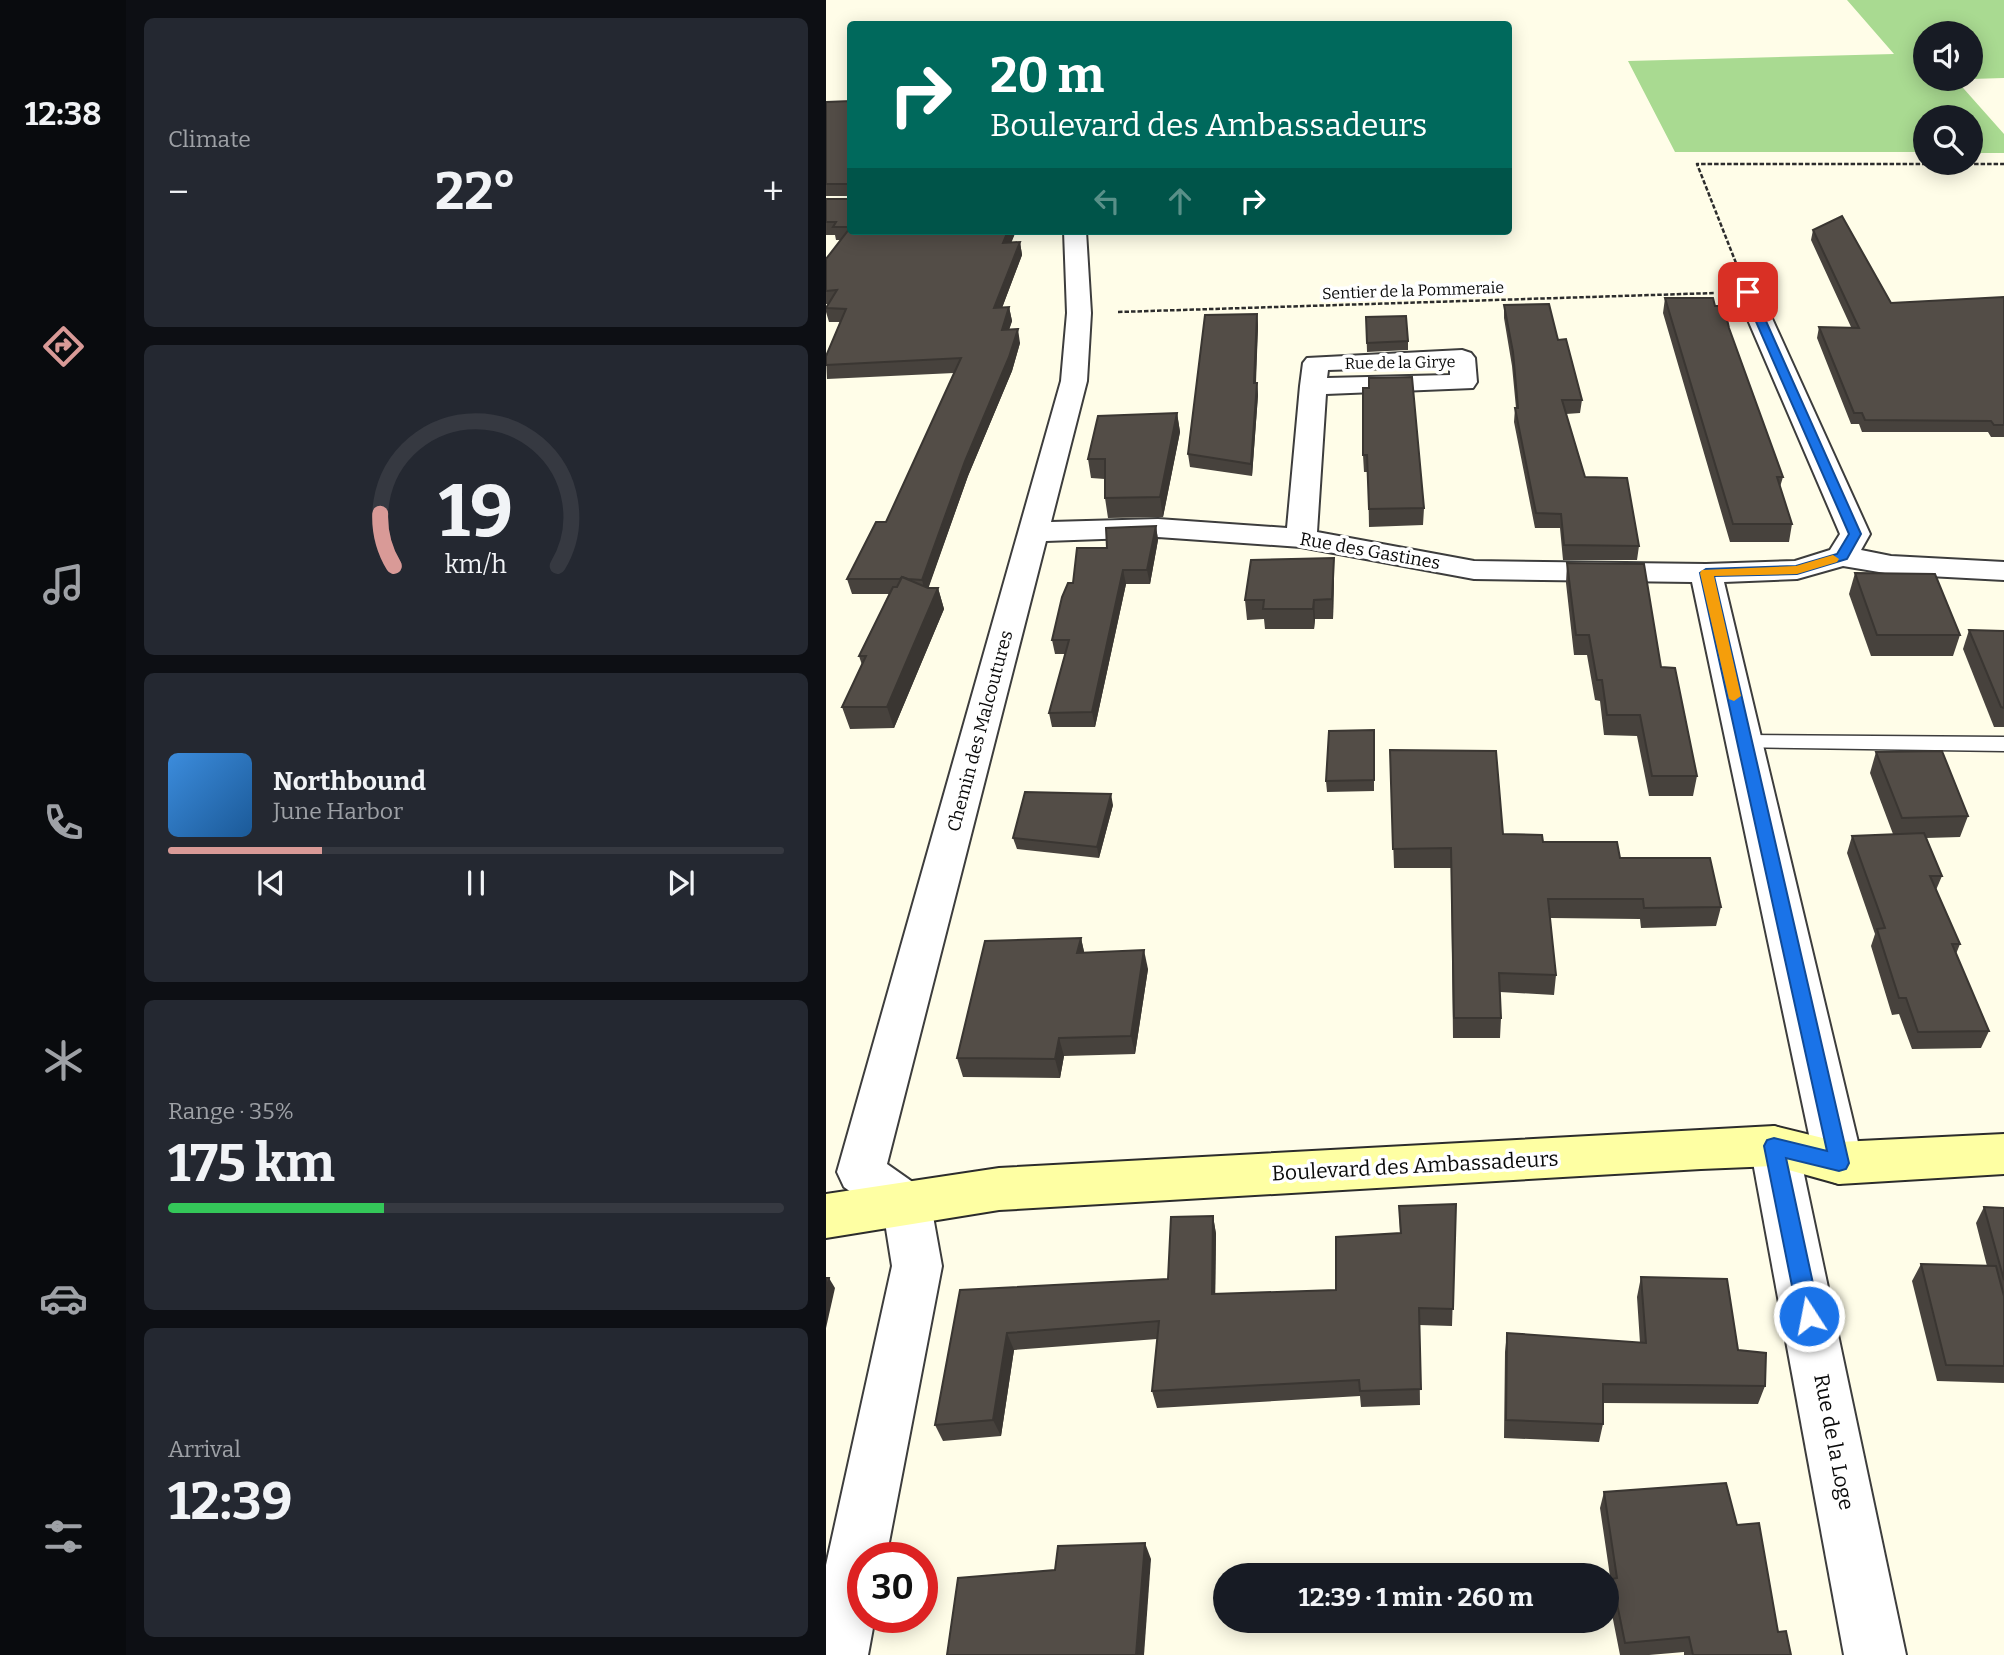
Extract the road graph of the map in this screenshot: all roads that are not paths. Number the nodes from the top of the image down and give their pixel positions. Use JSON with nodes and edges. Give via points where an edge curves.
{"nodes":[{"id":1,"x":1075,"y":235,"type":"edge"},
{"id":2,"x":1748,"y":292,"type":"road end"},
{"id":3,"x":1314,"y":386,"type":"junction"},
{"id":4,"x":1034,"y":532,"type":"junction"},
{"id":5,"x":1301,"y":538,"type":"junction"},
{"id":6,"x":1842,"y":556,"type":"junction"},
{"id":7,"x":2004,"y":571,"type":"edge"},
{"id":8,"x":1706,"y":573,"type":"junction"},
{"id":9,"x":1744,"y":742,"type":"junction"},
{"id":10,"x":2004,"y":744,"type":"edge"},
{"id":11,"x":1774,"y":1146,"type":"junction"},
{"id":12,"x":2004,"y":1154,"type":"edge"},
{"id":13,"x":1839,"y":1163,"type":"junction"},
{"id":14,"x":907,"y":1205,"type":"junction"},
{"id":15,"x":826,"y":1216,"type":"edge"},
{"id":16,"x":837,"y":1655,"type":"edge"},
{"id":17,"x":1875,"y":1655,"type":"edge"}],
"edges":[{"from":1,"to":4,"type":"street","name":"Chemin des Malcoutures","via":[[1079,313],[1074,381]]},
{"from":2,"to":6,"type":"street","via":[[1855,534]]},
{"from":3,"to":3,"type":"street","name":"Rue de la Girye","via":[[1316,363],[1462,358],[1464,382]]},
{"from":3,"to":5,"type":"street","name":"Rue de la Girye"},
{"from":4,"to":5,"type":"street","name":"Rue des Gastines","via":[[1158,528]]},
{"from":4,"to":14,"type":"street","name":"Chemin des Malcoutures","via":[[861,1172]]},
{"from":5,"to":8,"type":"street","name":"Rue des Gastines","via":[[1474,570]]},
{"from":6,"to":7,"type":"street","via":[[1891,565]]},
{"from":6,"to":8,"type":"street","name":"Rue des Gastines","via":[[1797,570]]},
{"from":8,"to":9,"type":"street"},
{"from":9,"to":10,"type":"lane"},
{"from":9,"to":13,"type":"street"},
{"from":11,"to":13,"type":"main road","name":"Boulevard des Ambassadeurs"},
{"from":11,"to":14,"type":"main road","name":"Boulevard des Ambassadeurs","via":[[999,1189]]},
{"from":11,"to":17,"type":"street","name":"Rue de la Loge"},
{"from":12,"to":13,"type":"main road","name":"Boulevard des Ambassadeurs"},
{"from":14,"to":15,"type":"main road","name":"Boulevard des Ambassadeurs"},
{"from":14,"to":16,"type":"street","via":[[917,1266]]}]}
